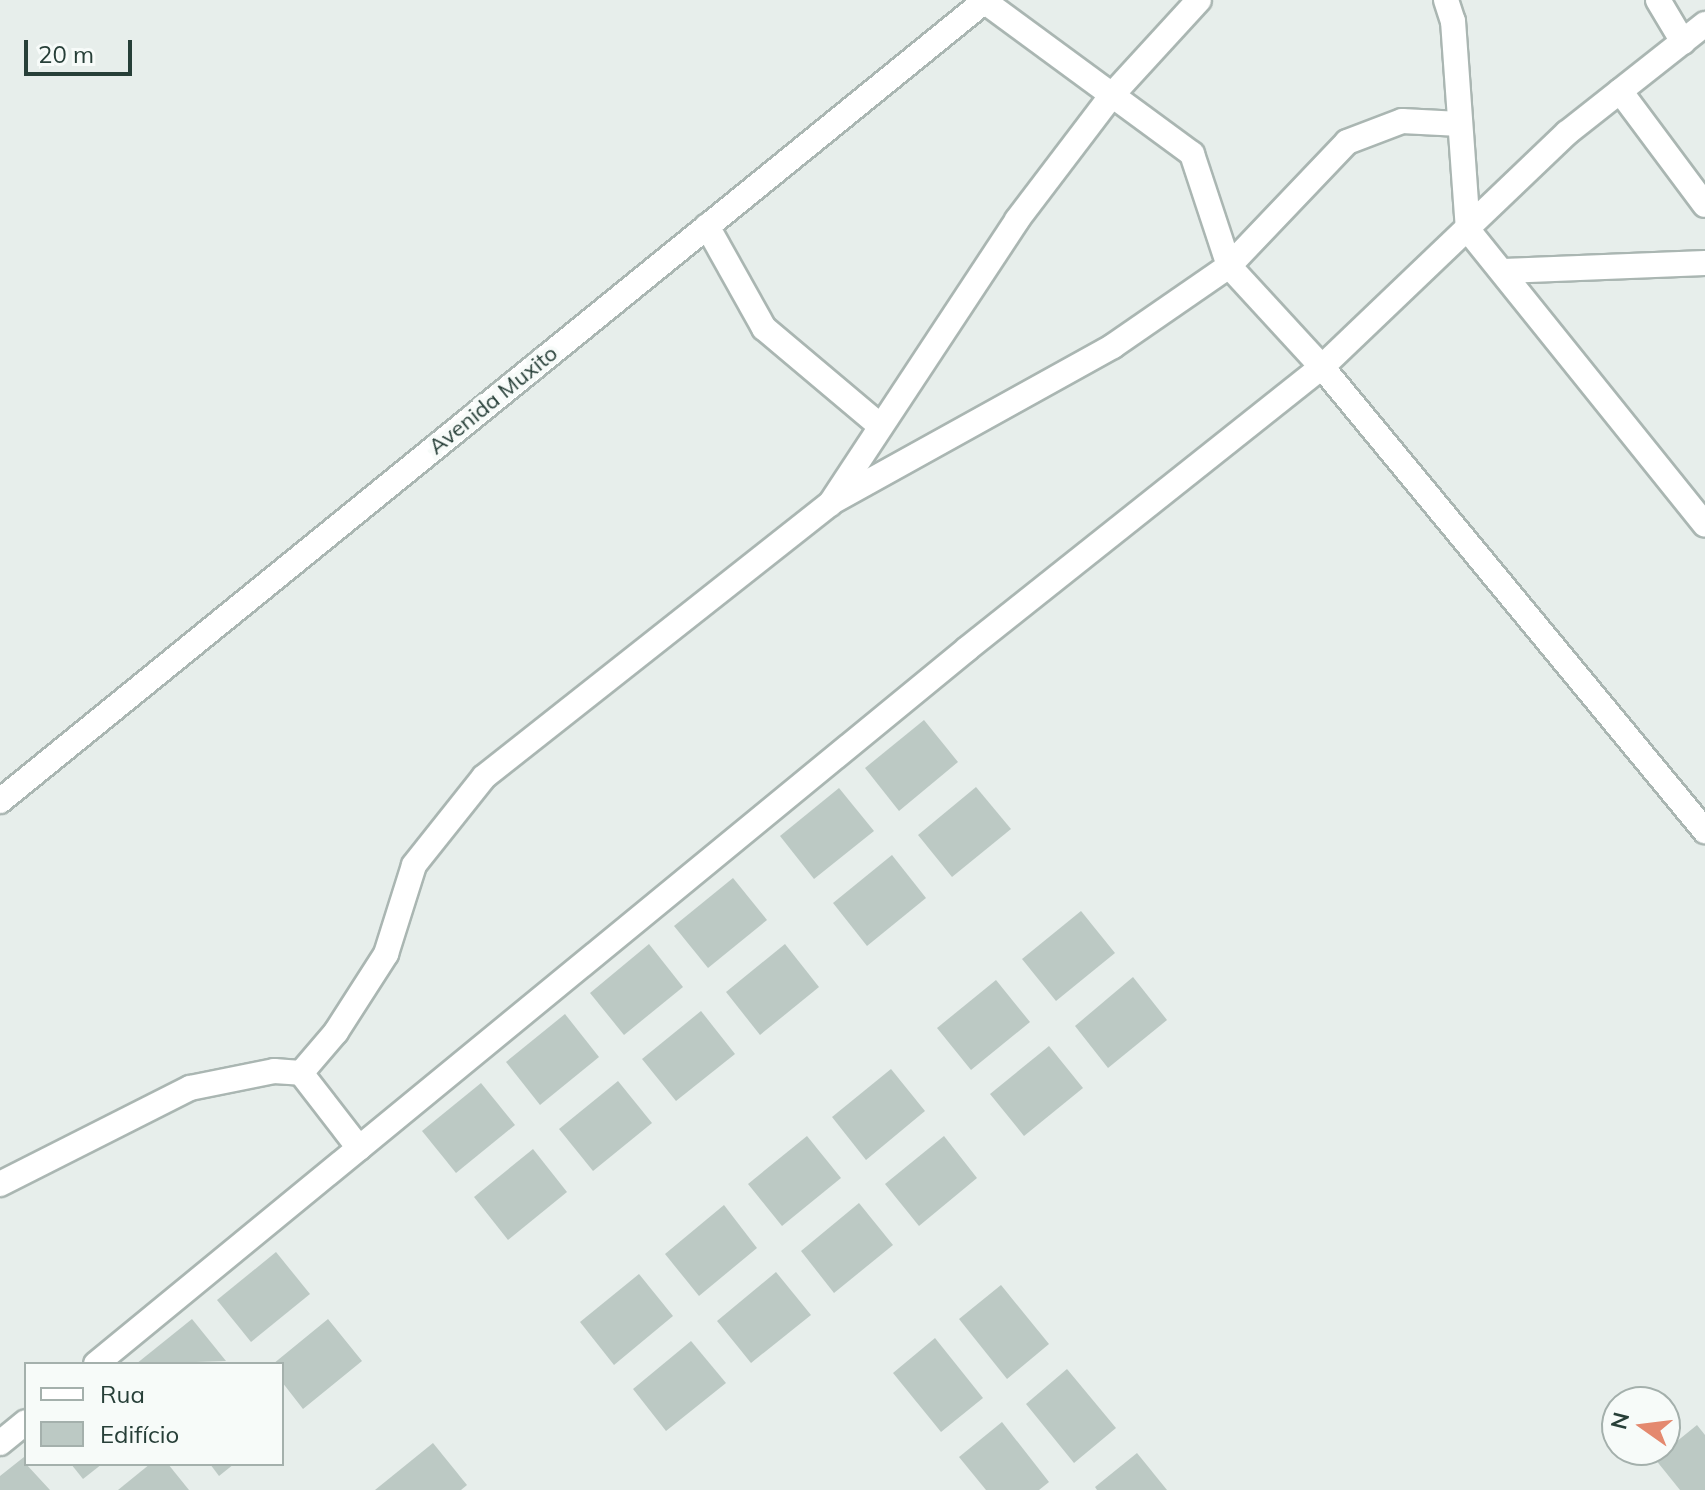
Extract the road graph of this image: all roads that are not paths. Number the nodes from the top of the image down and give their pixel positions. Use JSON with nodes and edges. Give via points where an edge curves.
{"nodes":[{"id":1,"x":1199,"y":0,"type":"edge"},
{"id":2,"x":1446,"y":0,"type":"edge"},
{"id":3,"x":1658,"y":0,"type":"edge"},
{"id":4,"x":985,"y":1,"type":"edge"},
{"id":5,"x":1705,"y":24,"type":"edge"},
{"id":6,"x":1683,"y":42,"type":"junction"},
{"id":7,"x":1620,"y":91,"type":"junction"},
{"id":8,"x":1111,"y":96,"type":"junction"},
{"id":9,"x":1460,"y":124,"type":"junction"},
{"id":10,"x":1705,"y":205,"type":"edge"},
{"id":11,"x":707,"y":226,"type":"junction"},
{"id":12,"x":1468,"y":230,"type":"junction"},
{"id":13,"x":1705,"y":263,"type":"edge"},
{"id":14,"x":1229,"y":266,"type":"junction"},
{"id":15,"x":1504,"y":271,"type":"junction"},
{"id":16,"x":1322,"y":367,"type":"junction"},
{"id":17,"x":878,"y":424,"type":"junction"},
{"id":18,"x":830,"y":504,"type":"junction"},
{"id":19,"x":1705,"y":525,"type":"edge"},
{"id":20,"x":0,"y":801,"type":"edge"},
{"id":21,"x":1705,"y":831,"type":"edge"},
{"id":22,"x":301,"y":1073,"type":"junction"},
{"id":23,"x":359,"y":1148,"type":"junction"},
{"id":24,"x":0,"y":1184,"type":"edge"},
{"id":25,"x":98,"y":1362,"type":"edge"},
{"id":26,"x":24,"y":1424,"type":"edge"},
{"id":27,"x":0,"y":1443,"type":"edge"}],
"edges":[{"from":1,"to":8,"type":"street"},
{"from":2,"to":9,"type":"street"},
{"from":3,"to":6,"type":"street"},
{"from":4,"to":8,"type":"street"},
{"from":4,"to":11,"type":"street","name":"Avenida Muxito"},
{"from":5,"to":6,"type":"street"},
{"from":6,"to":7,"type":"street"},
{"from":7,"to":10,"type":"street"},
{"from":7,"to":12,"type":"street","via":[[1567,133]]},
{"from":8,"to":14,"type":"street","via":[[1192,154]]},
{"from":8,"to":17,"type":"street","via":[[1017,220]]},
{"from":9,"to":12,"type":"street"},
{"from":9,"to":14,"type":"street","via":[[1402,121],[1347,142]]},
{"from":11,"to":17,"type":"street","via":[[764,328]]},
{"from":11,"to":20,"type":"street","name":"Avenida Muxito"},
{"from":12,"to":15,"type":"street"},
{"from":12,"to":16,"type":"street"},
{"from":13,"to":15,"type":"street"},
{"from":14,"to":16,"type":"street"},
{"from":14,"to":18,"type":"street","via":[[1113,346]]},
{"from":15,"to":19,"type":"street"},
{"from":16,"to":21,"type":"street"},
{"from":16,"to":23,"type":"street"},
{"from":17,"to":18,"type":"street"},
{"from":18,"to":22,"type":"street","via":[[484,777],[414,865],[386,954],[336,1032]]},
{"from":22,"to":23,"type":"street"},
{"from":22,"to":24,"type":"street","via":[[274,1071],[190,1088]]},
{"from":23,"to":25,"type":"street"},
{"from":26,"to":27,"type":"street"}]}
